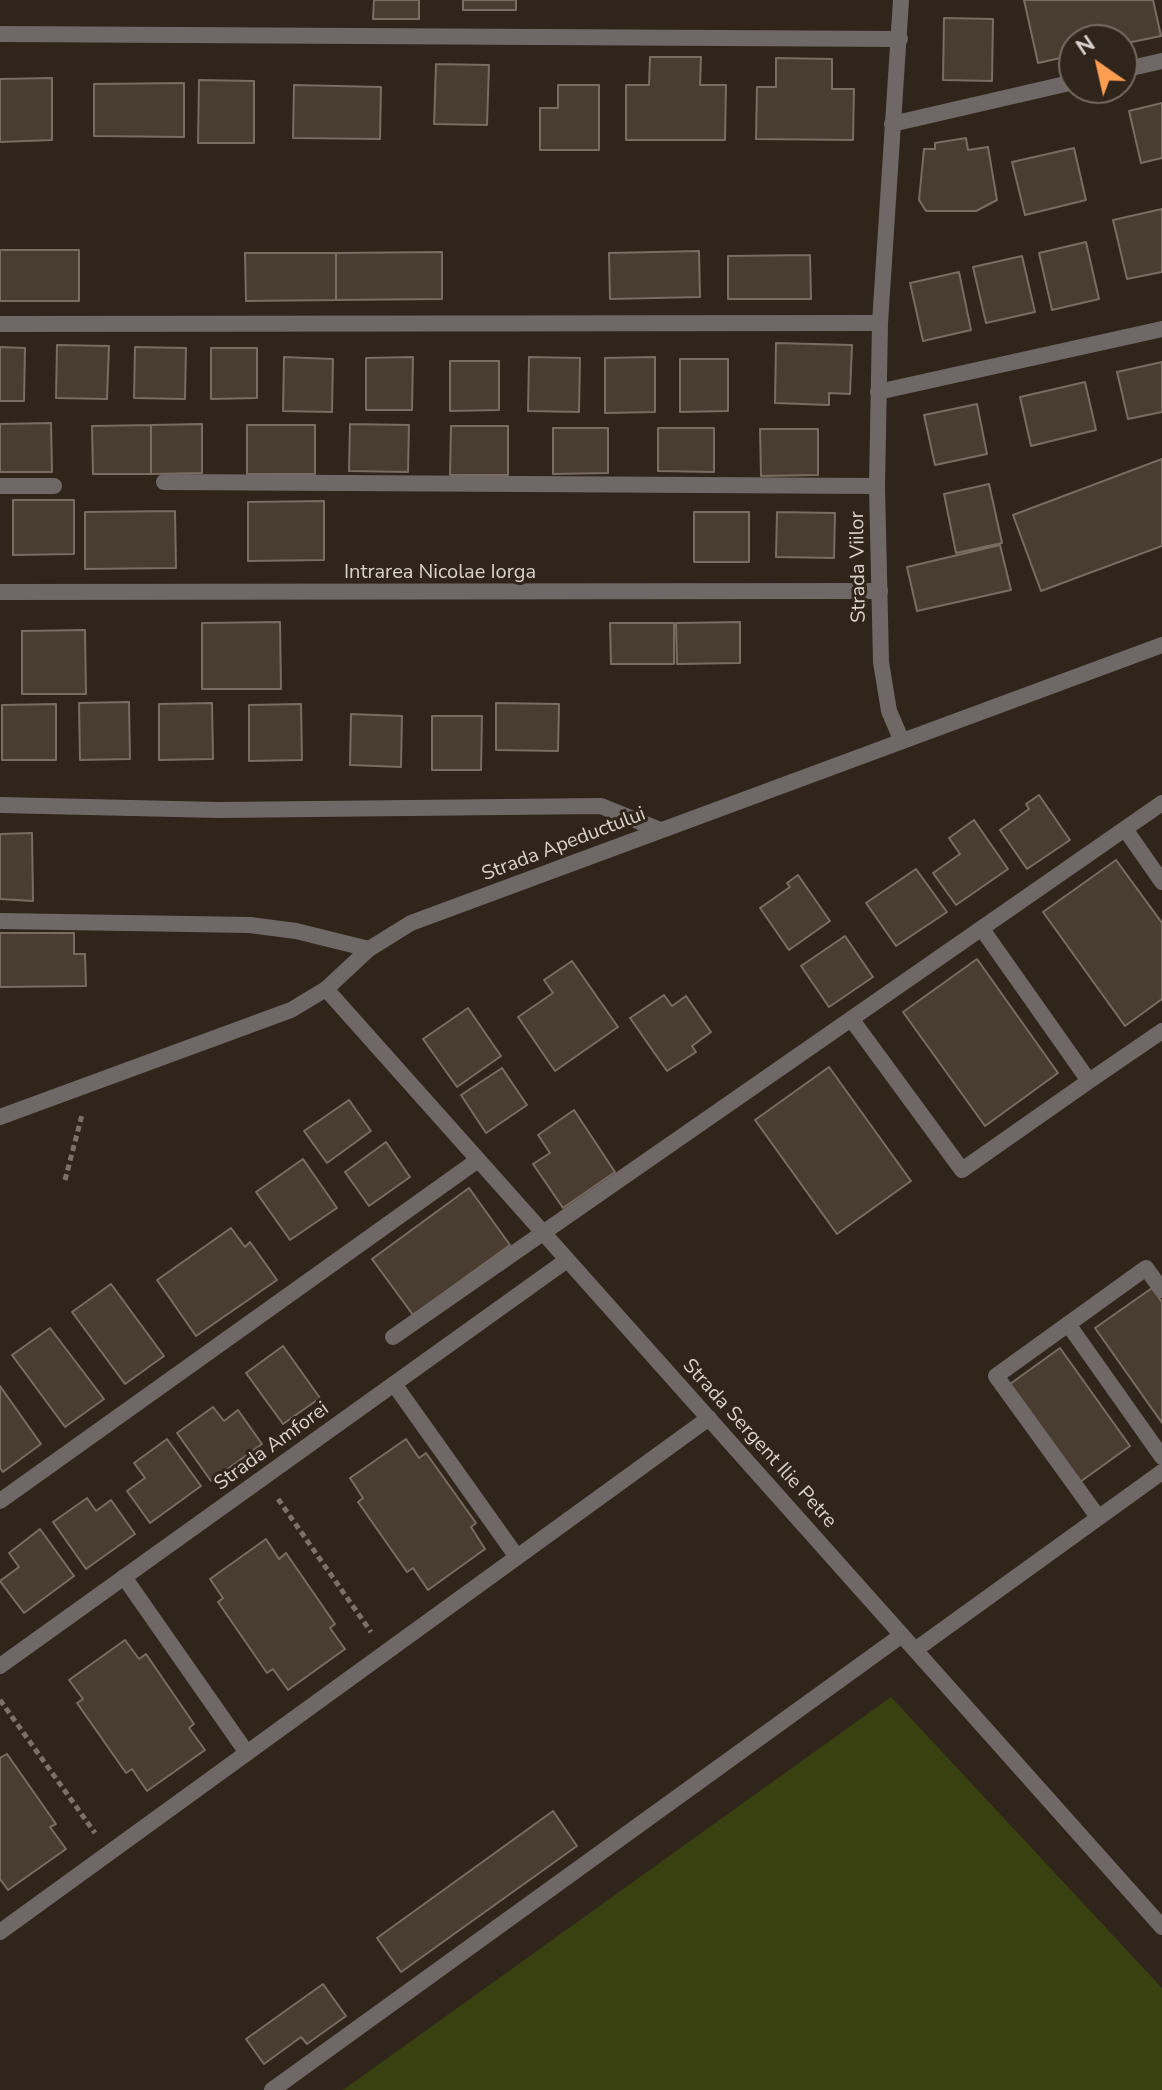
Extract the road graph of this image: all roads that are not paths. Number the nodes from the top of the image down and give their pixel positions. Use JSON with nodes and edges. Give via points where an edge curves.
{"nodes":[{"id":1,"x":901,"y":0,"type":"edge"},
{"id":2,"x":0,"y":34,"type":"edge"},
{"id":3,"x":900,"y":39,"type":"junction"},
{"id":4,"x":1162,"y":61,"type":"edge"},
{"id":5,"x":1138,"y":66,"type":"edge"},
{"id":6,"x":1058,"y":86,"type":"edge"},
{"id":7,"x":892,"y":124,"type":"junction"},
{"id":8,"x":880,"y":323,"type":"junction"},
{"id":9,"x":0,"y":324,"type":"edge"},
{"id":10,"x":1162,"y":329,"type":"edge"},
{"id":11,"x":878,"y":392,"type":"junction"},
{"id":12,"x":164,"y":482,"type":"dead end"},
{"id":13,"x":0,"y":486,"type":"edge"},
{"id":14,"x":54,"y":486,"type":"dead end"},
{"id":15,"x":877,"y":486,"type":"junction"},
{"id":16,"x":880,"y":591,"type":"junction"},
{"id":17,"x":0,"y":592,"type":"edge"},
{"id":18,"x":1162,"y":645,"type":"edge"},
{"id":19,"x":901,"y":739,"type":"junction"},
{"id":20,"x":1162,"y":803,"type":"edge"},
{"id":21,"x":0,"y":805,"type":"edge"},
{"id":22,"x":1125,"y":829,"type":"junction"},
{"id":23,"x":660,"y":830,"type":"junction"},
{"id":24,"x":1162,"y":882,"type":"edge"},
{"id":25,"x":0,"y":921,"type":"edge"},
{"id":26,"x":982,"y":929,"type":"junction"},
{"id":27,"x":369,"y":949,"type":"junction"},
{"id":28,"x":326,"y":989,"type":"junction"},
{"id":29,"x":852,"y":1020,"type":"junction"},
{"id":30,"x":1162,"y":1031,"type":"edge"},
{"id":31,"x":1089,"y":1081,"type":"junction"},
{"id":32,"x":0,"y":1117,"type":"edge"},
{"id":33,"x":478,"y":1160,"type":"junction"},
{"id":34,"x":544,"y":1233,"type":"junction"},
{"id":35,"x":567,"y":1260,"type":"junction"},
{"id":36,"x":1162,"y":1290,"type":"edge"},
{"id":37,"x":1068,"y":1324,"type":"junction"},
{"id":38,"x":393,"y":1337,"type":"dead end"},
{"id":39,"x":394,"y":1384,"type":"junction"},
{"id":40,"x":709,"y":1418,"type":"junction"},
{"id":41,"x":1162,"y":1457,"type":"edge"},
{"id":42,"x":1162,"y":1472,"type":"edge"},
{"id":43,"x":0,"y":1501,"type":"edge"},
{"id":44,"x":1098,"y":1517,"type":"junction"},
{"id":45,"x":517,"y":1557,"type":"junction"},
{"id":46,"x":124,"y":1577,"type":"junction"},
{"id":47,"x":902,"y":1635,"type":"junction"},
{"id":48,"x":915,"y":1650,"type":"junction"},
{"id":49,"x":0,"y":1666,"type":"edge"},
{"id":50,"x":247,"y":1753,"type":"junction"},
{"id":51,"x":1162,"y":1927,"type":"edge"},
{"id":52,"x":0,"y":1932,"type":"edge"},
{"id":53,"x":272,"y":2090,"type":"edge"}],
"edges":[{"from":1,"to":3,"type":"street","name":"Strada Viilor"},
{"from":2,"to":3,"type":"street"},
{"from":3,"to":7,"type":"street","name":"Strada Viilor"},
{"from":4,"to":5,"type":"street"},
{"from":6,"to":7,"type":"street"},
{"from":7,"to":8,"type":"street","name":"Strada Viilor"},
{"from":8,"to":9,"type":"street"},
{"from":8,"to":11,"type":"street","name":"Strada Viilor"},
{"from":10,"to":11,"type":"street"},
{"from":11,"to":15,"type":"street","name":"Strada Viilor"},
{"from":12,"to":15,"type":"street"},
{"from":13,"to":14,"type":"street"},
{"from":15,"to":16,"type":"street","name":"Strada Viilor"},
{"from":16,"to":17,"type":"street","name":"Intrarea Nicolae Iorga"},
{"from":16,"to":19,"type":"street","name":"Strada Viilor","via":[[883,685]]},
{"from":18,"to":19,"type":"street","name":"Strada Apeductului"},
{"from":19,"to":23,"type":"street","name":"Strada Apeductului"},
{"from":20,"to":22,"type":"street"},
{"from":21,"to":23,"type":"street","via":[[219,810],[601,806]]},
{"from":22,"to":24,"type":"street"},
{"from":22,"to":26,"type":"street"},
{"from":23,"to":27,"type":"street","name":"Strada Apeductului","via":[[411,923]]},
{"from":25,"to":27,"type":"street","via":[[250,925]]},
{"from":26,"to":29,"type":"street"},
{"from":26,"to":31,"type":"street"},
{"from":27,"to":28,"type":"street","name":"Strada Apeductului"},
{"from":28,"to":32,"type":"street","name":"Strada Apeductului","via":[[253,1026]]},
{"from":28,"to":33,"type":"street","name":"Strada Sergent Ilie Petre"},
{"from":29,"to":31,"type":"street","via":[[962,1170]]},
{"from":29,"to":34,"type":"street"},
{"from":30,"to":31,"type":"street"},
{"from":33,"to":34,"type":"street","name":"Strada Sergent Ilie Petre"},
{"from":33,"to":43,"type":"street"},
{"from":34,"to":35,"type":"street","name":"Strada Sergent Ilie Petre"},
{"from":34,"to":38,"type":"street"},
{"from":35,"to":39,"type":"street","name":"Strada Amforei"},
{"from":35,"to":40,"type":"street","name":"Strada Sergent Ilie Petre"},
{"from":36,"to":37,"type":"street","via":[[1146,1268]]},
{"from":37,"to":41,"type":"street"},
{"from":37,"to":44,"type":"street","via":[[996,1376]]},
{"from":39,"to":45,"type":"street"},
{"from":39,"to":46,"type":"street","name":"Strada Amforei"},
{"from":40,"to":45,"type":"street"},
{"from":40,"to":47,"type":"street","name":"Strada Sergent Ilie Petre"},
{"from":42,"to":44,"type":"street"},
{"from":44,"to":48,"type":"street"},
{"from":45,"to":50,"type":"street"},
{"from":46,"to":49,"type":"street","name":"Strada Amforei"},
{"from":46,"to":50,"type":"street"},
{"from":47,"to":48,"type":"street","name":"Strada Sergent Ilie Petre"},
{"from":47,"to":53,"type":"street"},
{"from":48,"to":51,"type":"street","name":"Strada Sergent Ilie Petre"},
{"from":50,"to":52,"type":"street"}]}
